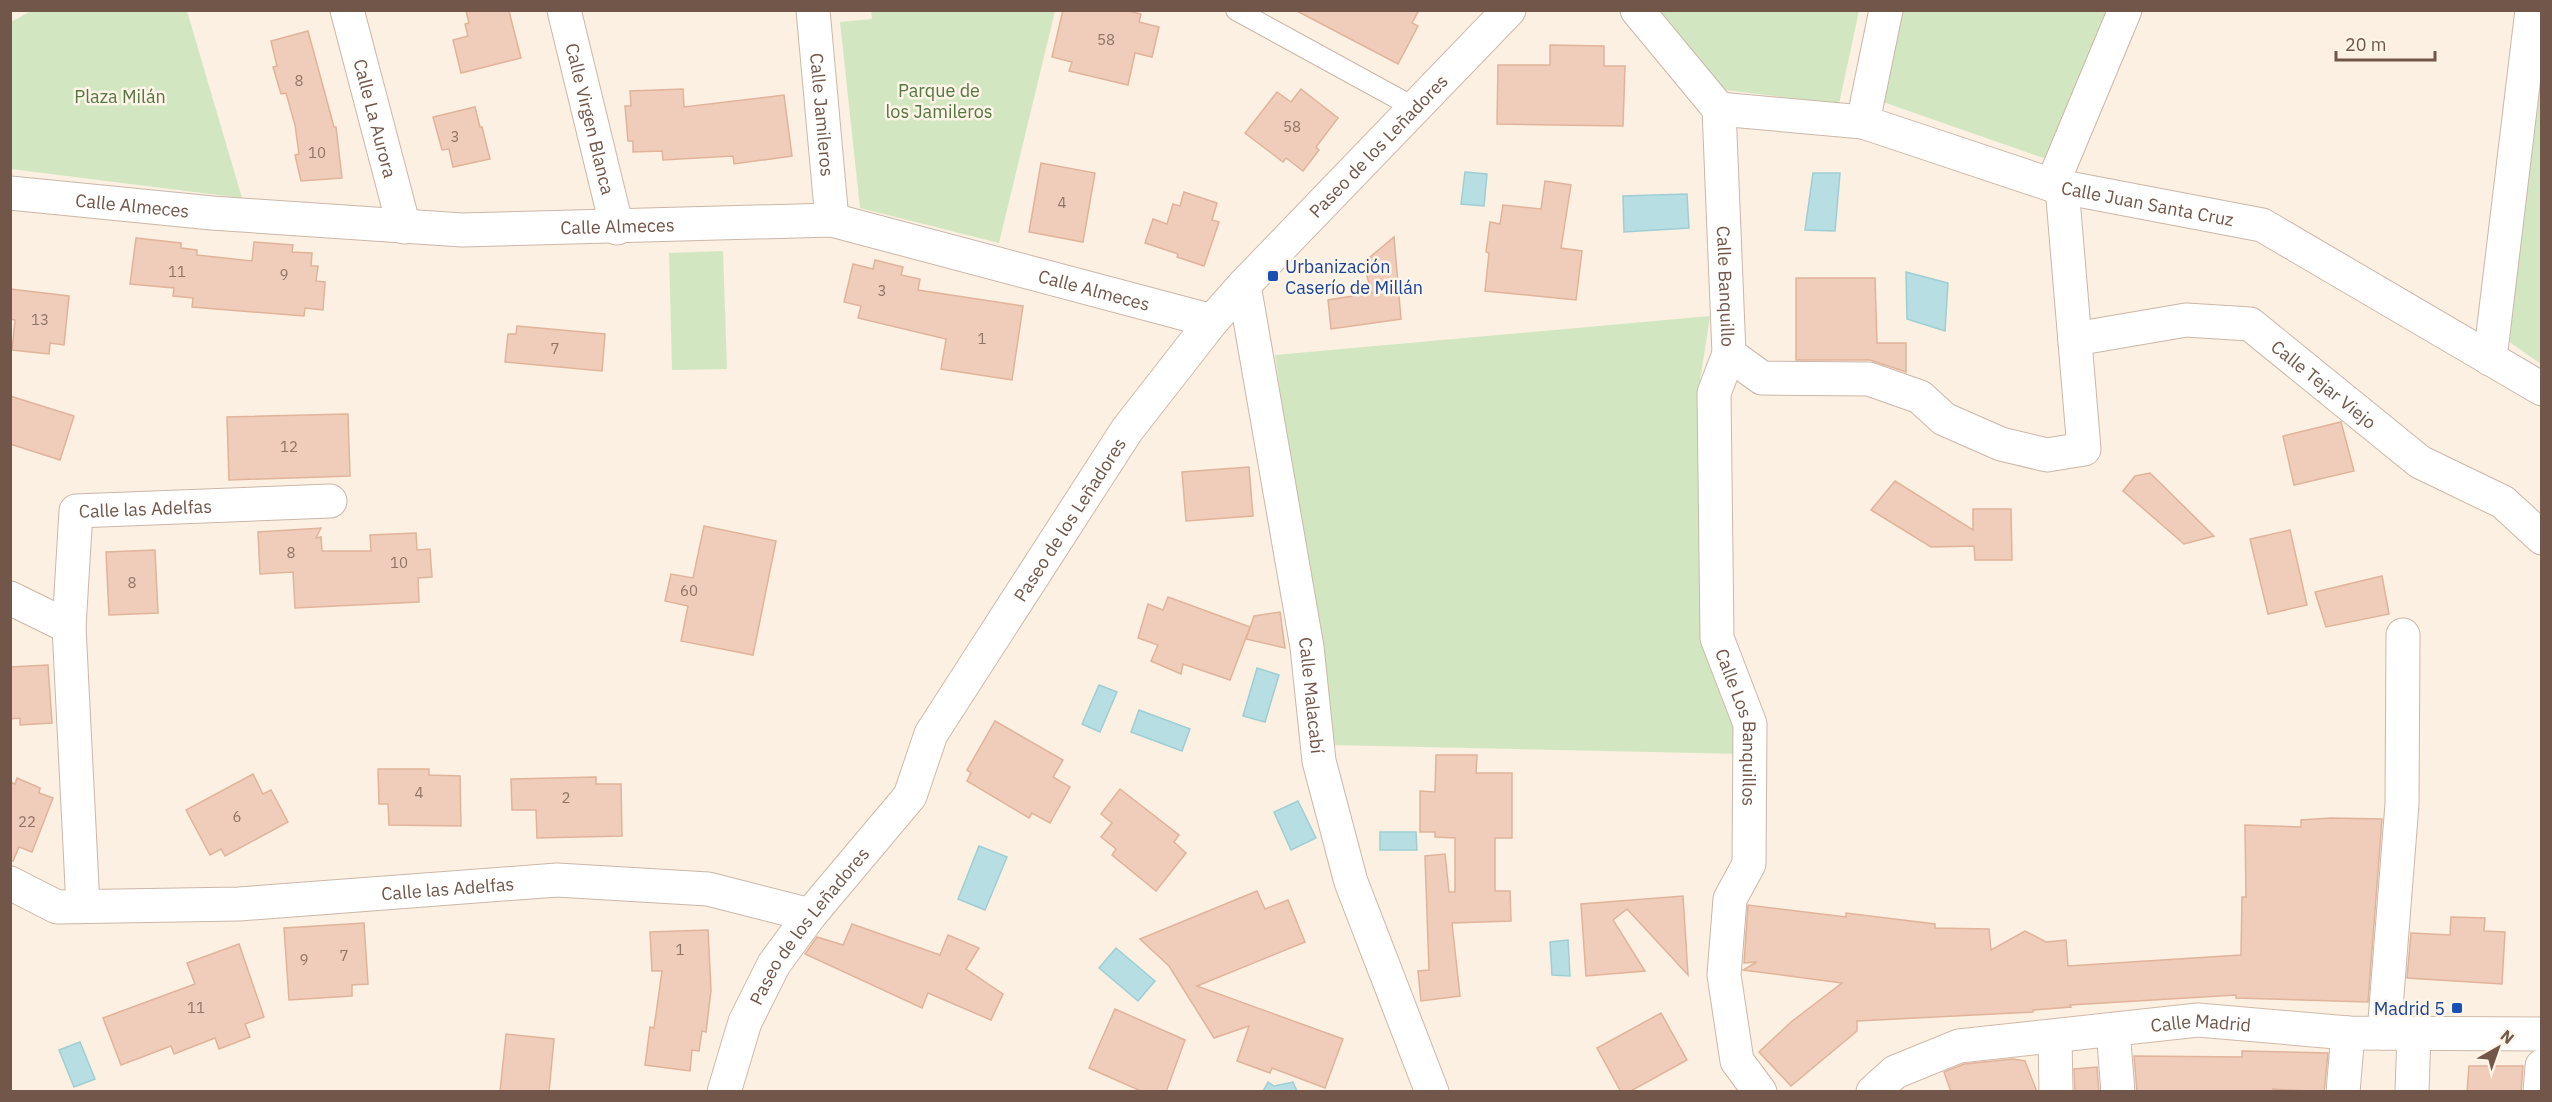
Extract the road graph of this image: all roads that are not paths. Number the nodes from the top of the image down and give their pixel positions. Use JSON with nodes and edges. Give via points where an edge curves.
{"nodes":[{"id":1,"x":347,"y":10,"type":"edge"},
{"id":2,"x":564,"y":10,"type":"edge"},
{"id":3,"x":813,"y":10,"type":"edge"},
{"id":4,"x":1236,"y":10,"type":"edge"},
{"id":5,"x":1509,"y":10,"type":"edge"},
{"id":6,"x":1637,"y":10,"type":"edge"},
{"id":7,"x":1886,"y":10,"type":"edge"},
{"id":8,"x":2125,"y":10,"type":"edge"},
{"id":9,"x":2532,"y":10,"type":"edge"},
{"id":10,"x":1415,"y":108,"type":"junction"},
{"id":11,"x":1719,"y":109,"type":"junction"},
{"id":12,"x":1863,"y":122,"type":"junction"},
{"id":13,"x":2057,"y":186,"type":"junction"},
{"id":14,"x":10,"y":193,"type":"edge"},
{"id":15,"x":832,"y":220,"type":"junction"},
{"id":16,"x":404,"y":226,"type":"junction"},
{"id":17,"x":617,"y":228,"type":"junction"},
{"id":18,"x":1244,"y":285,"type":"junction"},
{"id":19,"x":1212,"y":321,"type":"junction"},
{"id":20,"x":2075,"y":339,"type":"junction"},
{"id":21,"x":1729,"y":354,"type":"junction"},
{"id":22,"x":2490,"y":359,"type":"junction"},
{"id":23,"x":2541,"y":389,"type":"edge"},
{"id":24,"x":330,"y":501,"type":"dead end"},
{"id":25,"x":2541,"y":538,"type":"edge"},
{"id":26,"x":10,"y":598,"type":"edge"},
{"id":27,"x":69,"y":627,"type":"junction"},
{"id":28,"x":2403,"y":634,"type":"dead end"},
{"id":29,"x":10,"y":883,"type":"edge"},
{"id":30,"x":83,"y":906,"type":"junction"},
{"id":31,"x":810,"y":915,"type":"junction"},
{"id":32,"x":2113,"y":1030,"type":"junction"},
{"id":33,"x":2348,"y":1033,"type":"junction"},
{"id":34,"x":2399,"y":1033,"type":"junction"},
{"id":35,"x":2541,"y":1034,"type":"edge"},
{"id":36,"x":2055,"y":1037,"type":"junction"},
{"id":37,"x":2541,"y":1066,"type":"edge"},
{"id":38,"x":724,"y":1092,"type":"edge"},
{"id":39,"x":1432,"y":1092,"type":"edge"},
{"id":40,"x":1760,"y":1092,"type":"edge"},
{"id":41,"x":1873,"y":1092,"type":"edge"},
{"id":42,"x":2056,"y":1092,"type":"edge"},
{"id":43,"x":2118,"y":1092,"type":"edge"},
{"id":44,"x":2343,"y":1092,"type":"edge"},
{"id":45,"x":2412,"y":1092,"type":"edge"},
{"id":46,"x":2540,"y":1092,"type":"edge"}],
"edges":[{"from":1,"to":16,"type":"street","name":"Calle La Aurora"},
{"from":2,"to":17,"type":"street","name":"Calle Virgen Blanca"},
{"from":3,"to":15,"type":"street","name":"Calle Jamileros"},
{"from":4,"to":10,"type":"lane"},
{"from":5,"to":10,"type":"street","name":"Paseo de los Leñadores"},
{"from":6,"to":11,"type":"street"},
{"from":7,"to":12,"type":"street"},
{"from":8,"to":13,"type":"street"},
{"from":9,"to":22,"type":"street"},
{"from":10,"to":18,"type":"street","name":"Paseo de los Leñadores"},
{"from":11,"to":12,"type":"street","name":"Calle Juan Santa Cruz"},
{"from":11,"to":21,"type":"street","name":"Calle Banquillo"},
{"from":12,"to":13,"type":"street","name":"Calle Juan Santa Cruz"},
{"from":13,"to":20,"type":"street"},
{"from":13,"to":22,"type":"street","name":"Calle Juan Santa Cruz","via":[[2262,225]]},
{"from":14,"to":16,"type":"street","name":"Calle Almeces","via":[[212,213]]},
{"from":15,"to":17,"type":"street","name":"Calle Almeces"},
{"from":15,"to":19,"type":"street","name":"Calle Almeces"},
{"from":16,"to":17,"type":"street","name":"Calle Almeces","via":[[462,230]]},
{"from":18,"to":19,"type":"street","name":"Paseo de los Leñadores"},
{"from":18,"to":39,"type":"street","name":"Calle Malacabí","via":[[1307,647],[1319,761],[1351,882]]},
{"from":19,"to":31,"type":"street","name":"Paseo de los Leñadores","via":[[1126,430],[931,734],[910,796]]},
{"from":20,"to":21,"type":"street","name":"Calle Banquillo","via":[[2084,449],[2047,455],[2001,444],[1944,419],[1920,397],[1869,379],[1762,378]]},
{"from":20,"to":25,"type":"street","name":"Calle Tejar Viejo","via":[[2186,320],[2250,324],[2420,462],[2503,502]]},
{"from":21,"to":40,"type":"street","name":"Calle Los Banquillos","via":[[1714,393],[1717,638],[1750,724],[1749,864],[1730,899],[1724,975],[1737,1061]]},
{"from":22,"to":23,"type":"street","name":"Calle Juan Santa Cruz"},
{"from":24,"to":27,"type":"street","name":"Calle las Adelfas","via":[[76,511]]},
{"from":26,"to":27,"type":"street"},
{"from":27,"to":30,"type":"street","name":"Calle las Adelfas"},
{"from":28,"to":34,"type":"street"},
{"from":29,"to":30,"type":"street","name":"Calle las Adelfas","via":[[57,907]]},
{"from":30,"to":31,"type":"street","name":"Calle las Adelfas","via":[[238,904],[557,880],[708,889]]},
{"from":31,"to":38,"type":"street","name":"Paseo de los Leñadores","via":[[774,964],[745,1022]]},
{"from":32,"to":33,"type":"street","name":"Calle Madrid","via":[[2198,1020]]},
{"from":32,"to":36,"type":"street","name":"Calle Madrid"},
{"from":32,"to":43,"type":"street"},
{"from":33,"to":34,"type":"street","name":"Calle Madrid"},
{"from":33,"to":44,"type":"street"},
{"from":34,"to":35,"type":"street","name":"Calle Madrid"},
{"from":34,"to":45,"type":"street"},
{"from":36,"to":41,"type":"street","name":"Calle Madrid","via":[[1959,1046],[1895,1072]]},
{"from":36,"to":42,"type":"street"},
{"from":37,"to":46,"type":"street"}]}
